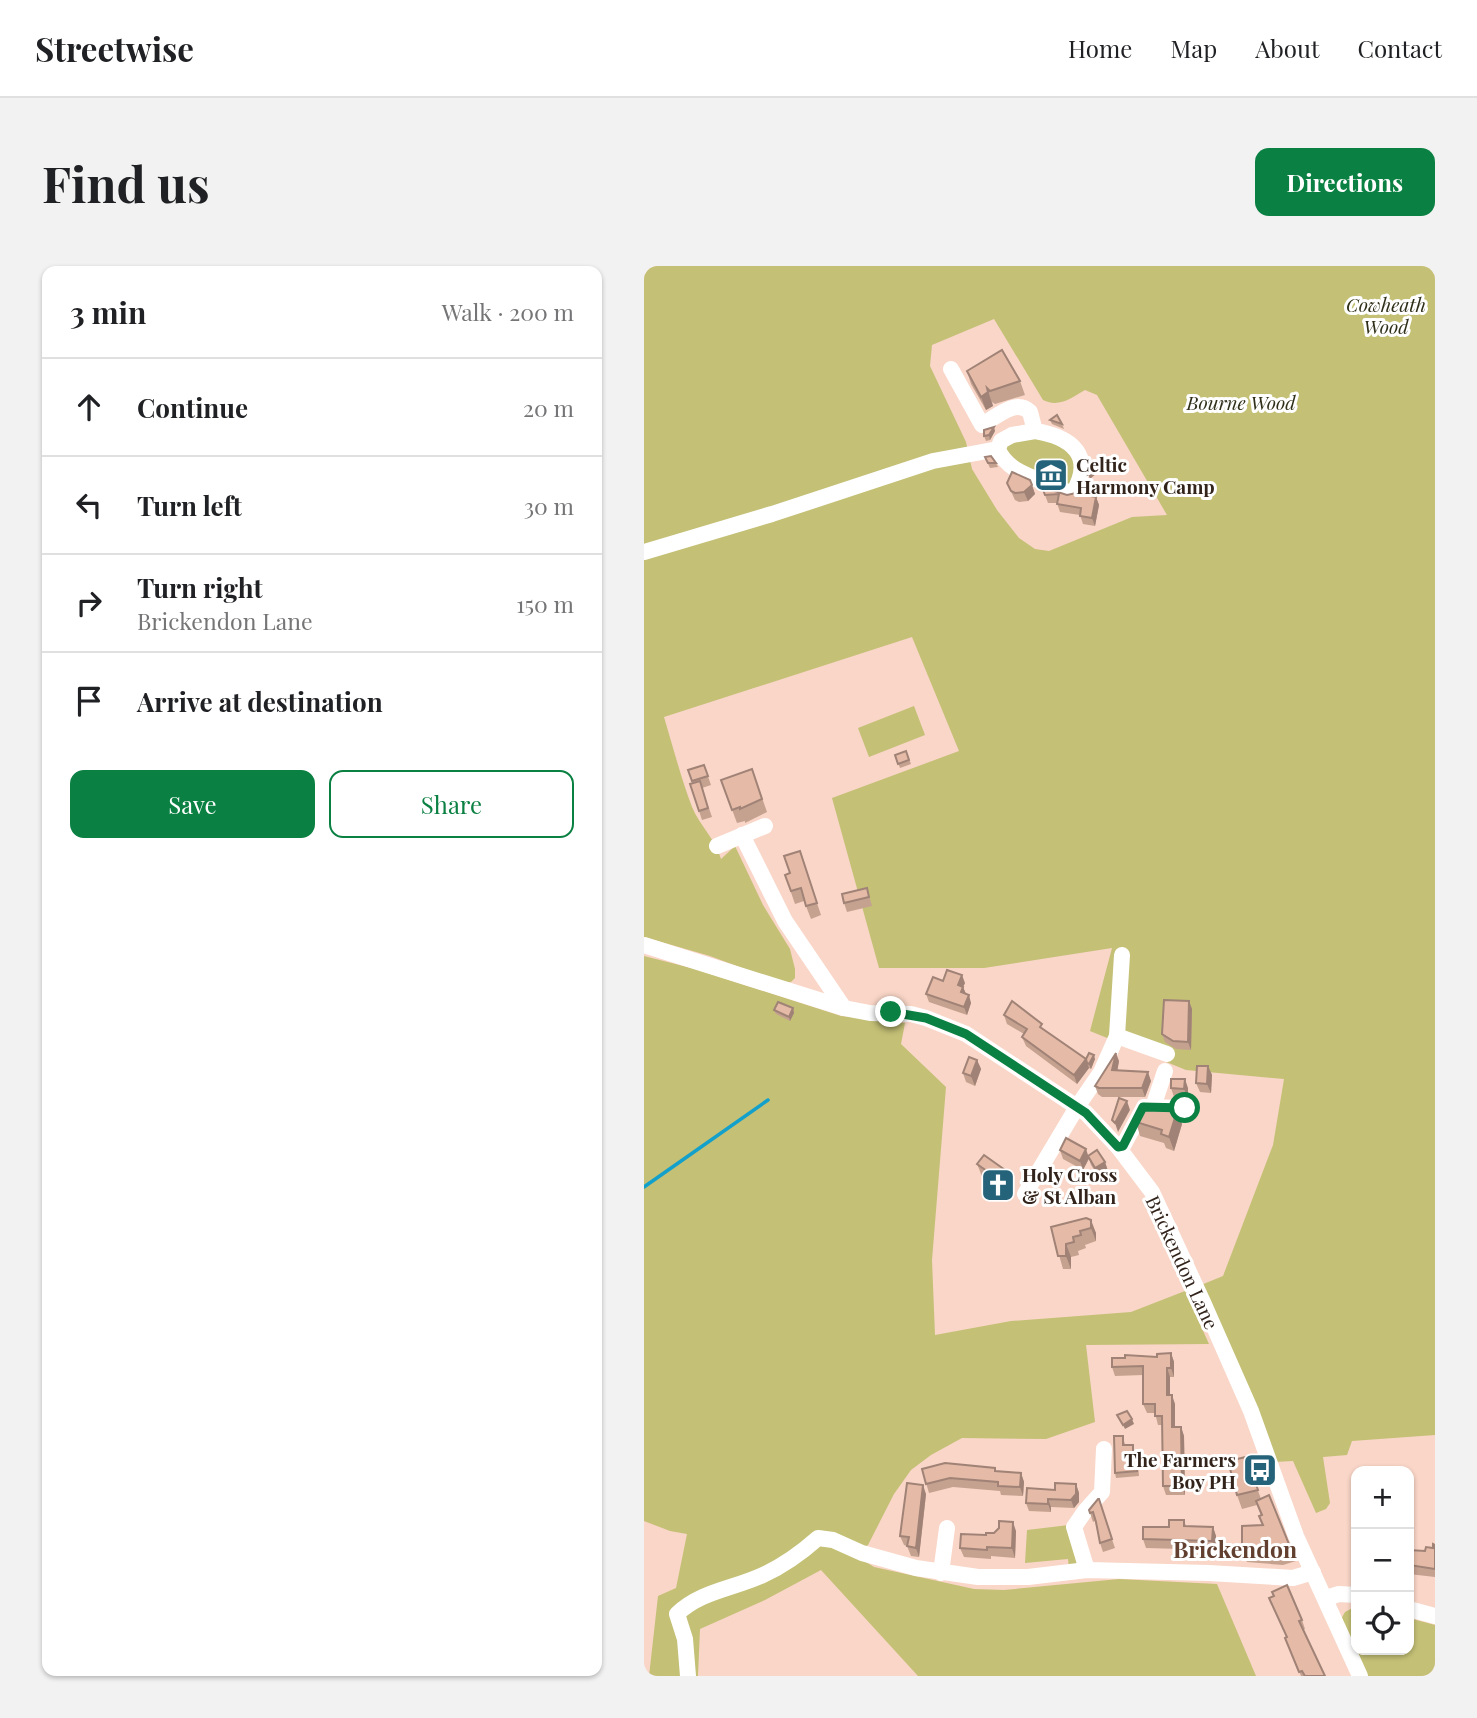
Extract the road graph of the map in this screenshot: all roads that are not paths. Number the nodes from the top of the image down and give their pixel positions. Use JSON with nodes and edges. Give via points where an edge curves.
{"nodes":[{"id":1,"x":951,"y":369,"type":"dead end"},
{"id":2,"x":1035,"y":431,"type":"junction"},
{"id":3,"x":998,"y":449,"type":"junction"},
{"id":4,"x":644,"y":552,"type":"edge"},
{"id":5,"x":765,"y":826,"type":"dead end"},
{"id":6,"x":742,"y":835,"type":"junction"},
{"id":7,"x":717,"y":846,"type":"dead end"},
{"id":8,"x":644,"y":944,"type":"edge"},
{"id":9,"x":1122,"y":955,"type":"dead end"},
{"id":10,"x":818,"y":973,"type":"junction"},
{"id":11,"x":805,"y":996,"type":"junction"},
{"id":12,"x":844,"y":1008,"type":"junction"},
{"id":13,"x":1117,"y":1036,"type":"junction"},
{"id":14,"x":1167,"y":1054,"type":"dead end"},
{"id":15,"x":1165,"y":1071,"type":"dead end"},
{"id":16,"x":1077,"y":1107,"type":"junction"},
{"id":17,"x":1153,"y":1107,"type":"junction"},
{"id":18,"x":1185,"y":1108,"type":"dead end"},
{"id":19,"x":1118,"y":1147,"type":"junction"},
{"id":20,"x":1025,"y":1194,"type":"dead end"},
{"id":21,"x":1104,"y":1449,"type":"dead end"},
{"id":22,"x":947,"y":1528,"type":"dead end"},
{"id":23,"x":1087,"y":1570,"type":"junction"},
{"id":24,"x":1313,"y":1572,"type":"junction"},
{"id":25,"x":941,"y":1573,"type":"junction"},
{"id":26,"x":1351,"y":1595,"type":"edge"},
{"id":27,"x":1326,"y":1598,"type":"junction"},
{"id":28,"x":1414,"y":1610,"type":"edge"},
{"id":29,"x":1435,"y":1616,"type":"edge"},
{"id":30,"x":688,"y":1676,"type":"edge"},
{"id":31,"x":1360,"y":1676,"type":"edge"}],
"edges":[{"from":1,"to":2,"type":"street","via":[[982,425],[1020,407],[1030,412]]},
{"from":2,"to":3,"type":"street","via":[[1005,438]]},
{"from":2,"to":3,"type":"street","via":[[1069,441],[1077,450],[1082,470],[1073,493],[1009,466]]},
{"from":3,"to":4,"type":"street","via":[[933,461]]},
{"from":5,"to":6,"type":"street"},
{"from":6,"to":7,"type":"street"},
{"from":6,"to":10,"type":"street","via":[[771,896]]},
{"from":8,"to":11,"type":"street","name":"Brickendon Lane"},
{"from":9,"to":13,"type":"street"},
{"from":10,"to":11,"type":"street"},
{"from":10,"to":12,"type":"street"},
{"from":11,"to":12,"type":"street","name":"Brickendon Lane"},
{"from":12,"to":16,"type":"street","name":"Brickendon Lane","via":[[911,1014],[940,1023],[989,1048]]},
{"from":13,"to":14,"type":"street"},
{"from":13,"to":16,"type":"street","via":[[1101,1072]]},
{"from":15,"to":17,"type":"street"},
{"from":16,"to":19,"type":"street","name":"Brickendon Lane"},
{"from":16,"to":20,"type":"street"},
{"from":17,"to":18,"type":"street"},
{"from":17,"to":19,"type":"street","via":[[1143,1107],[1123,1146]]},
{"from":19,"to":24,"type":"street","name":"Brickendon Lane","via":[[1152,1192],[1203,1302]]},
{"from":21,"to":23,"type":"street","via":[[1102,1492],[1074,1527]]},
{"from":22,"to":25,"type":"street"},
{"from":23,"to":24,"type":"street","via":[[1293,1578]]},
{"from":23,"to":25,"type":"street","via":[[1028,1577]]},
{"from":24,"to":27,"type":"street","name":"Brickendon Lane"},
{"from":25,"to":30,"type":"street","via":[[818,1538],[786,1564],[700,1597],[677,1614],[685,1639]]},
{"from":26,"to":27,"type":"street"},
{"from":27,"to":31,"type":"street","name":"Brickendon Lane"},
{"from":28,"to":29,"type":"street"}]}
